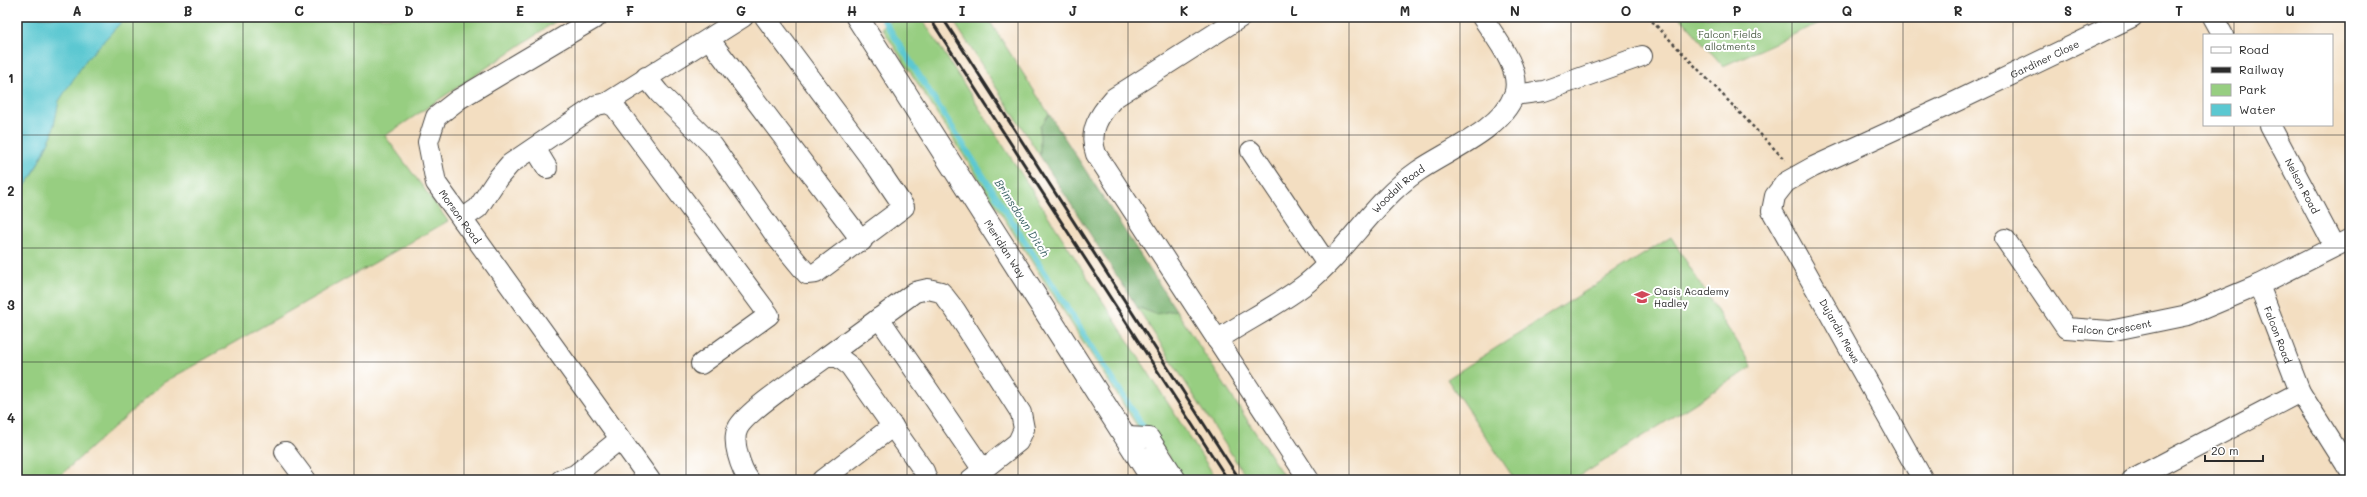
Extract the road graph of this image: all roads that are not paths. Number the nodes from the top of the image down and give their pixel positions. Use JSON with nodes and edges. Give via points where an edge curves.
{"nodes":[{"id":1,"x":597,"y":17,"type":"edge"},
{"id":2,"x":743,"y":17,"type":"edge"},
{"id":3,"x":765,"y":17,"type":"edge"},
{"id":4,"x":857,"y":17,"type":"edge"},
{"id":5,"x":1241,"y":17,"type":"edge"},
{"id":6,"x":1482,"y":17,"type":"edge"},
{"id":7,"x":2132,"y":17,"type":"edge"},
{"id":8,"x":2212,"y":17,"type":"edge"},
{"id":9,"x":2222,"y":34,"type":"edge"},
{"id":10,"x":709,"y":39,"type":"junction"},
{"id":11,"x":1642,"y":56,"type":"dead end"},
{"id":12,"x":646,"y":77,"type":"junction"},
{"id":13,"x":1514,"y":95,"type":"junction"},
{"id":14,"x":606,"y":103,"type":"junction"},
{"id":15,"x":2271,"y":126,"type":"edge"},
{"id":16,"x":534,"y":148,"type":"junction"},
{"id":17,"x":1251,"y":152,"type":"dead end"},
{"id":18,"x":547,"y":168,"type":"dead end"},
{"id":19,"x":1786,"y":182,"type":"joint"},
{"id":20,"x":462,"y":219,"type":"junction"},
{"id":21,"x":2005,"y":239,"type":"dead end"},
{"id":22,"x":862,"y":241,"type":"junction"},
{"id":23,"x":2342,"y":243,"type":"edge"},
{"id":24,"x":1327,"y":264,"type":"junction"},
{"id":25,"x":2259,"y":285,"type":"junction"},
{"id":26,"x":880,"y":318,"type":"junction"},
{"id":27,"x":1217,"y":340,"type":"junction"},
{"id":28,"x":826,"y":357,"type":"junction"},
{"id":29,"x":702,"y":364,"type":"dead end"},
{"id":30,"x":2300,"y":392,"type":"junction"},
{"id":31,"x":893,"y":426,"type":"junction"},
{"id":32,"x":1126,"y":437,"type":"junction"},
{"id":33,"x":620,"y":439,"type":"junction"},
{"id":34,"x":285,"y":452,"type":"dead end"},
{"id":35,"x":2350,"y":471,"type":"edge"},
{"id":36,"x":976,"y":475,"type":"edge"},
{"id":37,"x":306,"y":480,"type":"edge"},
{"id":38,"x":561,"y":480,"type":"edge"},
{"id":39,"x":650,"y":480,"type":"edge"},
{"id":40,"x":749,"y":480,"type":"edge"},
{"id":41,"x":822,"y":480,"type":"edge"},
{"id":42,"x":927,"y":480,"type":"edge"},
{"id":43,"x":1153,"y":480,"type":"edge"},
{"id":44,"x":1176,"y":480,"type":"edge"},
{"id":45,"x":1309,"y":480,"type":"edge"},
{"id":46,"x":1923,"y":480,"type":"edge"},
{"id":47,"x":2132,"y":480,"type":"edge"}],
"edges":[{"from":1,"to":20,"type":"street","name":"Morson Road","via":[[458,100],[436,117],[428,142],[436,183]]},
{"from":2,"to":10,"type":"street"},
{"from":3,"to":22,"type":"street","via":[[904,207]]},
{"from":4,"to":32,"type":"main road","name":"Meridian Way"},
{"from":5,"to":27,"type":"street","via":[[1114,98],[1099,115],[1092,143],[1096,154]]},
{"from":6,"to":13,"type":"street","via":[[1514,67]]},
{"from":7,"to":19,"type":"street","name":"Gardiner Close","via":[[1957,101],[1838,154]]},
{"from":8,"to":9,"type":"street"},
{"from":10,"to":12,"type":"street"},
{"from":10,"to":22,"type":"street"},
{"from":11,"to":13,"type":"street","via":[[1544,91]]},
{"from":12,"to":14,"type":"street"},
{"from":12,"to":22,"type":"street","via":[[713,146],[778,239],[807,274],[816,273]]},
{"from":13,"to":24,"type":"street","name":"Woodall Road","via":[[1498,120],[1417,172],[1374,209]]},
{"from":14,"to":16,"type":"street","via":[[597,105]]},
{"from":14,"to":29,"type":"street","via":[[615,107],[769,315]]},
{"from":15,"to":23,"type":"street","name":"Nelson Road"},
{"from":16,"to":18,"type":"street"},
{"from":16,"to":20,"type":"street","via":[[510,164],[478,208]]},
{"from":17,"to":24,"type":"street"},
{"from":19,"to":46,"type":"street","name":"Dujardin Mews","via":[[1776,196],[1772,211]]},
{"from":20,"to":33,"type":"street","name":"Morson Road"},
{"from":21,"to":25,"type":"street","name":"Falcon Crescent","via":[[2066,328],[2110,331],[2188,315]]},
{"from":23,"to":25,"type":"street"},
{"from":24,"to":27,"type":"street","name":"Woodall Road","via":[[1307,284]]},
{"from":25,"to":30,"type":"street","name":"Falcon Road"},
{"from":26,"to":28,"type":"street"},
{"from":26,"to":36,"type":"street"},
{"from":26,"to":36,"type":"street","via":[[915,292],[928,289],[941,292],[1020,413],[1024,429],[1018,442]]},
{"from":27,"to":45,"type":"street"},
{"from":28,"to":31,"type":"street","via":[[838,357],[850,366]]},
{"from":28,"to":40,"type":"street","via":[[748,415],[737,428],[736,448],[742,470]]},
{"from":30,"to":35,"type":"street","name":"Falcon Road"},
{"from":30,"to":47,"type":"street"},
{"from":31,"to":41,"type":"street"},
{"from":31,"to":42,"type":"street","via":[[924,470]]},
{"from":32,"to":43,"type":"main road","name":"Meridian Way"},
{"from":32,"to":44,"type":"street","via":[[1149,438]]},
{"from":33,"to":38,"type":"street","via":[[575,475]]},
{"from":33,"to":39,"type":"street","name":"Morson Road"},
{"from":34,"to":37,"type":"street"}]}
